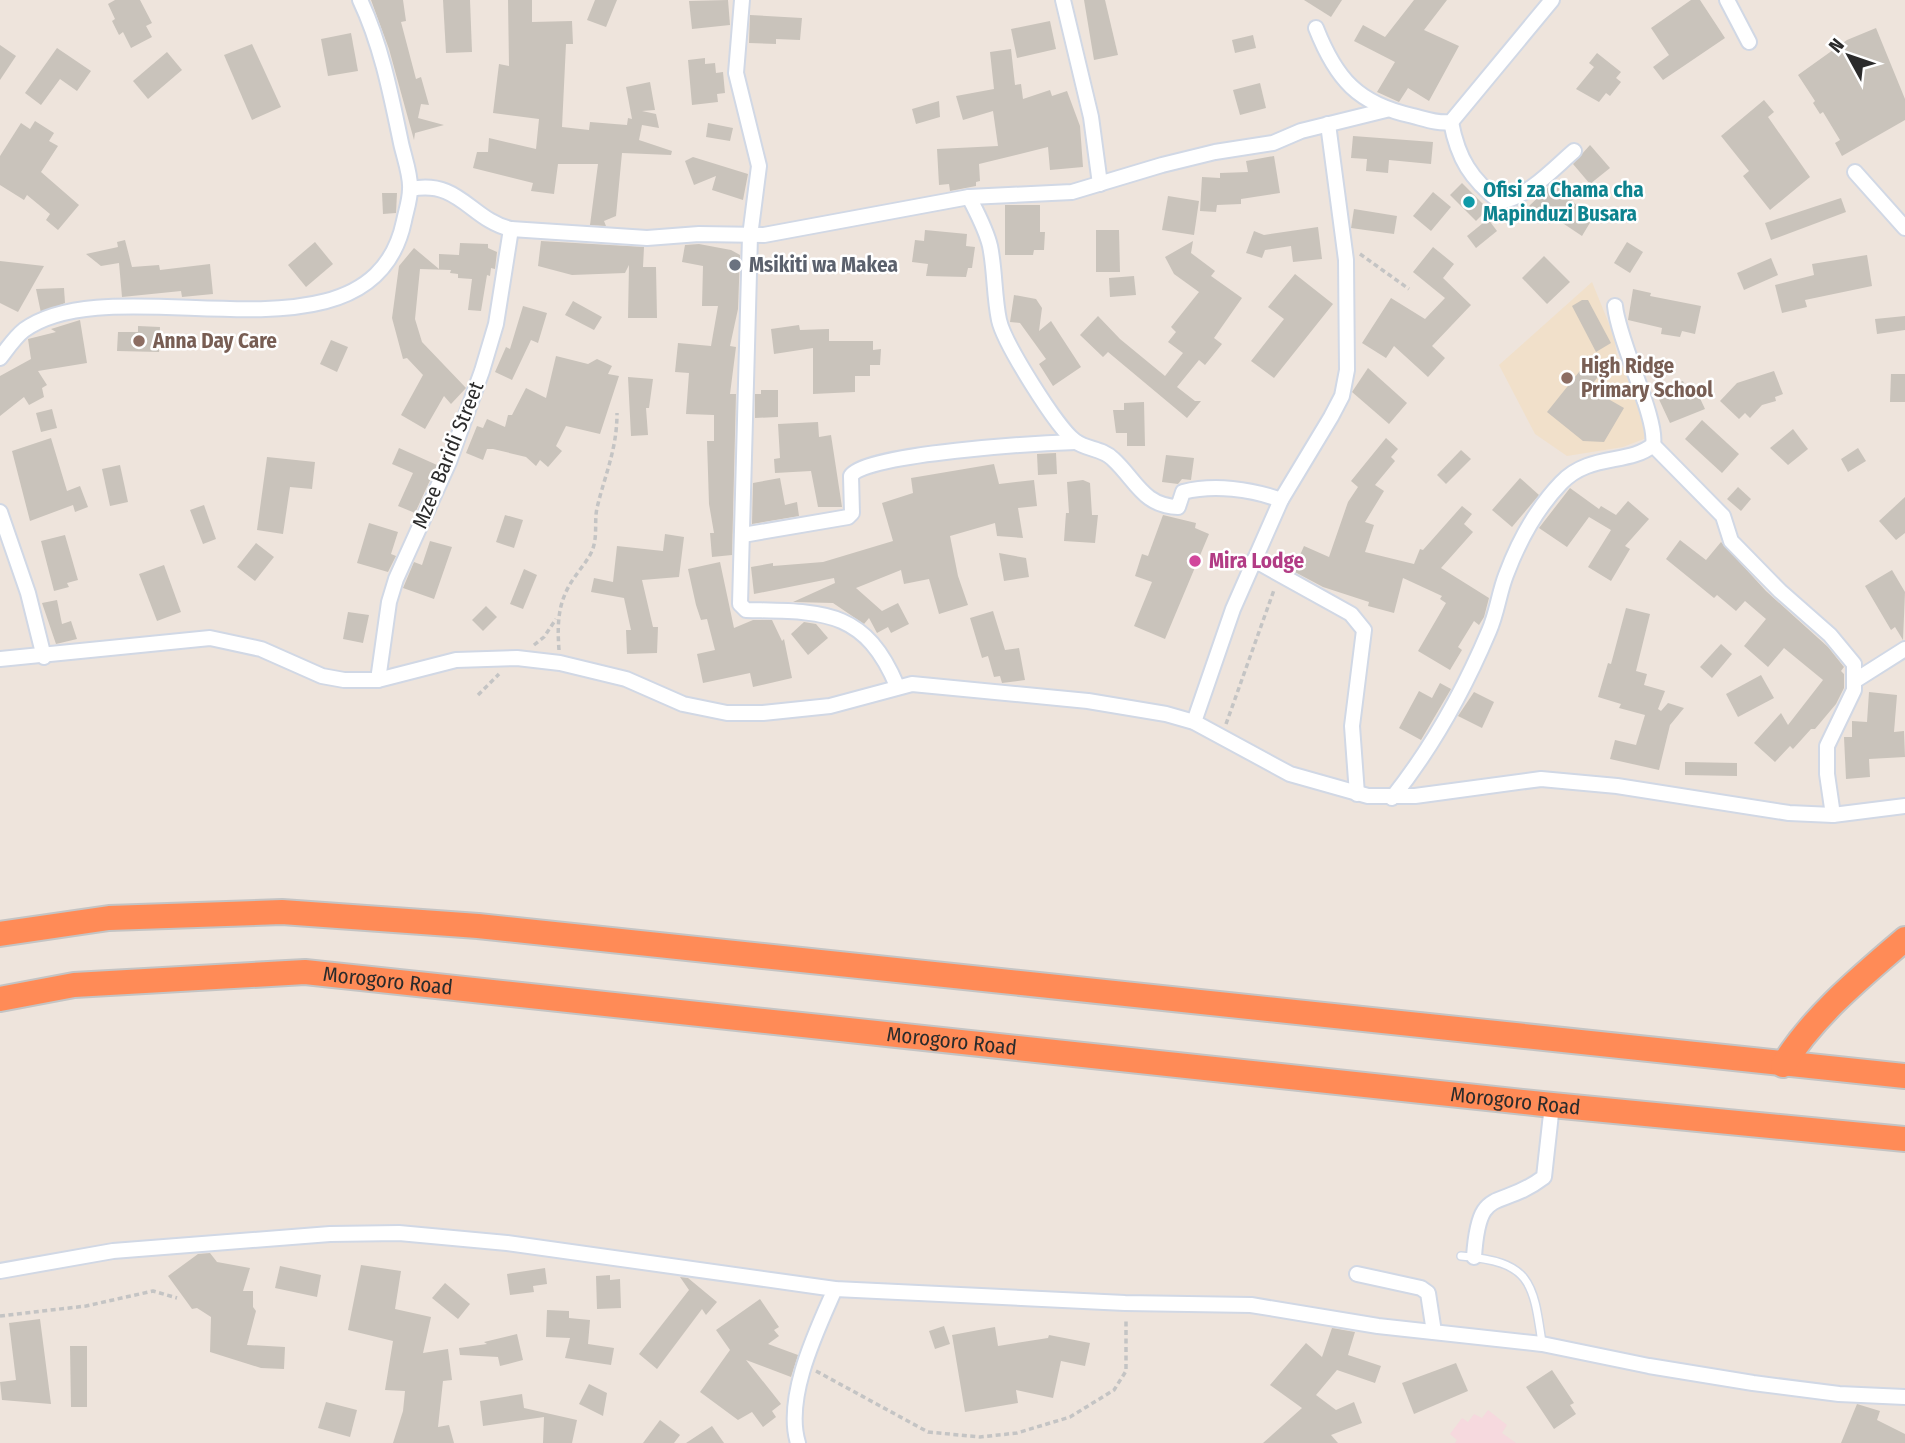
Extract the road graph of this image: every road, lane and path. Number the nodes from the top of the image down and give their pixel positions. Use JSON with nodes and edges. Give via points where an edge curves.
{"nodes":[{"id":1,"x":360,"y":0,"type":"edge"},
{"id":2,"x":742,"y":0,"type":"edge"},
{"id":3,"x":1063,"y":0,"type":"edge"},
{"id":4,"x":1552,"y":0,"type":"edge"},
{"id":5,"x":1727,"y":0,"type":"edge"},
{"id":6,"x":1316,"y":28,"type":"dead end"},
{"id":7,"x":1749,"y":42,"type":"dead end"},
{"id":8,"x":1386,"y":110,"type":"junction"},
{"id":9,"x":1451,"y":122,"type":"junction"},
{"id":10,"x":1328,"y":124,"type":"junction"},
{"id":11,"x":1574,"y":151,"type":"dead end"},
{"id":12,"x":1855,"y":172,"type":"dead end"},
{"id":13,"x":1100,"y":184,"type":"junction"},
{"id":14,"x":411,"y":188,"type":"junction"},
{"id":15,"x":969,"y":197,"type":"junction"},
{"id":16,"x":1905,"y":228,"type":"edge"},
{"id":17,"x":511,"y":229,"type":"junction"},
{"id":18,"x":750,"y":236,"type":"junction"},
{"id":19,"x":1345,"y":242,"type":"junction"},
{"id":20,"x":1409,"y":289,"type":"dead end"},
{"id":21,"x":1615,"y":306,"type":"dead end"},
{"id":22,"x":0,"y":358,"type":"edge"},
{"id":23,"x":617,"y":413,"type":"dead end"},
{"id":24,"x":1076,"y":442,"type":"junction"},
{"id":25,"x":1653,"y":444,"type":"junction"},
{"id":26,"x":1281,"y":500,"type":"junction"},
{"id":27,"x":0,"y":512,"type":"edge"},
{"id":28,"x":743,"y":535,"type":"junction"},
{"id":29,"x":1254,"y":561,"type":"junction"},
{"id":30,"x":1274,"y":587,"type":"dead end"},
{"id":31,"x":557,"y":618,"type":"junction"},
{"id":32,"x":1905,"y":649,"type":"edge"},
{"id":33,"x":44,"y":657,"type":"junction"},
{"id":34,"x":517,"y":657,"type":"junction"},
{"id":35,"x":0,"y":659,"type":"edge"},
{"id":36,"x":560,"y":663,"type":"junction"},
{"id":37,"x":379,"y":680,"type":"junction"},
{"id":38,"x":1856,"y":680,"type":"junction"},
{"id":39,"x":897,"y":686,"type":"junction"},
{"id":40,"x":1194,"y":722,"type":"junction"},
{"id":41,"x":1221,"y":735,"type":"junction"},
{"id":42,"x":1357,"y":794,"type":"junction"},
{"id":43,"x":1392,"y":798,"type":"junction"},
{"id":44,"x":1905,"y":806,"type":"edge"},
{"id":45,"x":1833,"y":815,"type":"junction"},
{"id":46,"x":0,"y":934,"type":"edge"},
{"id":47,"x":1905,"y":939,"type":"edge"},
{"id":48,"x":0,"y":999,"type":"edge"},
{"id":49,"x":1783,"y":1065,"type":"junction"},
{"id":50,"x":1905,"y":1076,"type":"edge"},
{"id":51,"x":1552,"y":1105,"type":"junction"},
{"id":52,"x":1905,"y":1139,"type":"edge"},
{"id":53,"x":1467,"y":1256,"type":"joint"},
{"id":54,"x":0,"y":1271,"type":"edge"},
{"id":55,"x":1357,"y":1274,"type":"dead end"},
{"id":56,"x":835,"y":1289,"type":"junction"},
{"id":57,"x":177,"y":1298,"type":"dead end"},
{"id":58,"x":1125,"y":1303,"type":"junction"},
{"id":59,"x":0,"y":1316,"type":"edge"},
{"id":60,"x":1434,"y":1332,"type":"junction"},
{"id":61,"x":1542,"y":1344,"type":"junction"},
{"id":62,"x":803,"y":1364,"type":"junction"},
{"id":63,"x":1905,"y":1397,"type":"edge"},
{"id":64,"x":798,"y":1443,"type":"edge"}],
"edges":[{"from":1,"to":14,"type":"street","via":[[387,80]]},
{"from":2,"to":18,"type":"street","via":[[736,73],[759,166]]},
{"from":3,"to":13,"type":"street","via":[[1091,117]]},
{"from":4,"to":9,"type":"street"},
{"from":5,"to":7,"type":"street"},
{"from":6,"to":8,"type":"street","via":[[1344,81]]},
{"from":8,"to":9,"type":"street"},
{"from":8,"to":10,"type":"street"},
{"from":9,"to":11,"type":"street","via":[[1456,150],[1473,177],[1500,202],[1532,186]]},
{"from":10,"to":13,"type":"street","via":[[1273,143],[1215,152]]},
{"from":10,"to":19,"type":"street"},
{"from":12,"to":16,"type":"street"},
{"from":13,"to":15,"type":"street","via":[[1072,192]]},
{"from":14,"to":17,"type":"street","via":[[452,192],[499,226]]},
{"from":14,"to":22,"type":"street","via":[[399,244],[377,274],[343,293],[273,308],[76,310],[24,330]]},
{"from":15,"to":18,"type":"street"},
{"from":15,"to":24,"type":"street","via":[[990,246],[999,320],[1006,337],[1031,382]]},
{"from":17,"to":18,"type":"street","via":[[647,238]]},
{"from":17,"to":37,"type":"street","name":"Mzee Baridi Street","via":[[486,359],[449,462],[396,579]]},
{"from":18,"to":28,"type":"street"},
{"from":19,"to":20,"type":"path"},
{"from":19,"to":26,"type":"street","via":[[1345,386]]},
{"from":21,"to":25,"type":"street","via":[[1621,339],[1650,419]]},
{"from":23,"to":31,"type":"path","via":[[617,438],[596,510],[598,527],[592,552],[566,590]]},
{"from":24,"to":26,"type":"street","via":[[1106,452],[1150,501],[1167,507],[1178,507],[1183,492],[1199,488],[1253,489]]},
{"from":24,"to":28,"type":"street","via":[[903,458],[861,468],[851,476],[852,513],[848,517]]},
{"from":25,"to":38,"type":"street","via":[[1723,516],[1731,541],[1844,652],[1854,664]]},
{"from":25,"to":43,"type":"street","via":[[1575,470],[1560,484],[1517,549],[1490,629],[1446,717]]},
{"from":26,"to":29,"type":"street"},
{"from":27,"to":33,"type":"street"},
{"from":28,"to":39,"type":"street","via":[[738,597],[743,608],[823,614],[847,622],[872,643]]},
{"from":29,"to":40,"type":"street"},
{"from":29,"to":42,"type":"street","via":[[1352,614],[1364,630],[1352,726]]},
{"from":30,"to":41,"type":"path"},
{"from":31,"to":34,"type":"path","via":[[544,637]]},
{"from":31,"to":36,"type":"path"},
{"from":32,"to":38,"type":"street"},
{"from":33,"to":35,"type":"street"},
{"from":33,"to":37,"type":"street","via":[[211,638],[261,649],[322,676]]},
{"from":34,"to":36,"type":"street"},
{"from":34,"to":37,"type":"street","via":[[456,660]]},
{"from":36,"to":39,"type":"street","via":[[642,685],[693,707],[727,713],[830,706]]},
{"from":38,"to":45,"type":"street","via":[[1827,746]]},
{"from":39,"to":40,"type":"street","via":[[1088,701]]},
{"from":40,"to":41,"type":"street"},
{"from":41,"to":42,"type":"street","via":[[1290,774]]},
{"from":42,"to":43,"type":"street"},
{"from":43,"to":45,"type":"street","via":[[1541,779]]},
{"from":44,"to":45,"type":"street"},
{"from":46,"to":49,"type":"highway","via":[[109,918],[282,912],[478,926]]},
{"from":47,"to":49,"type":"highway","via":[[1822,1014]]},
{"from":48,"to":51,"type":"highway","name":"Morogoro Road","via":[[74,985],[305,972]]},
{"from":49,"to":50,"type":"highway"},
{"from":51,"to":52,"type":"highway","name":"Morogoro Road"},
{"from":51,"to":53,"type":"street","via":[[1544,1177],[1486,1207]]},
{"from":53,"to":61,"type":"lane","via":[[1513,1266],[1525,1277],[1536,1297]]},
{"from":54,"to":56,"type":"street","via":[[113,1251],[399,1233],[508,1243]]},
{"from":55,"to":60,"type":"street","via":[[1428,1293]]},
{"from":56,"to":58,"type":"street"},
{"from":56,"to":62,"type":"street"},
{"from":57,"to":59,"type":"path","via":[[153,1290],[86,1306]]},
{"from":58,"to":60,"type":"street","via":[[1251,1305]]},
{"from":58,"to":62,"type":"path","via":[[1126,1371],[1114,1390],[1070,1416],[1017,1433],[980,1437],[928,1432]]},
{"from":60,"to":61,"type":"street"},
{"from":61,"to":63,"type":"street","via":[[1753,1383]]},
{"from":62,"to":64,"type":"street"}]}
